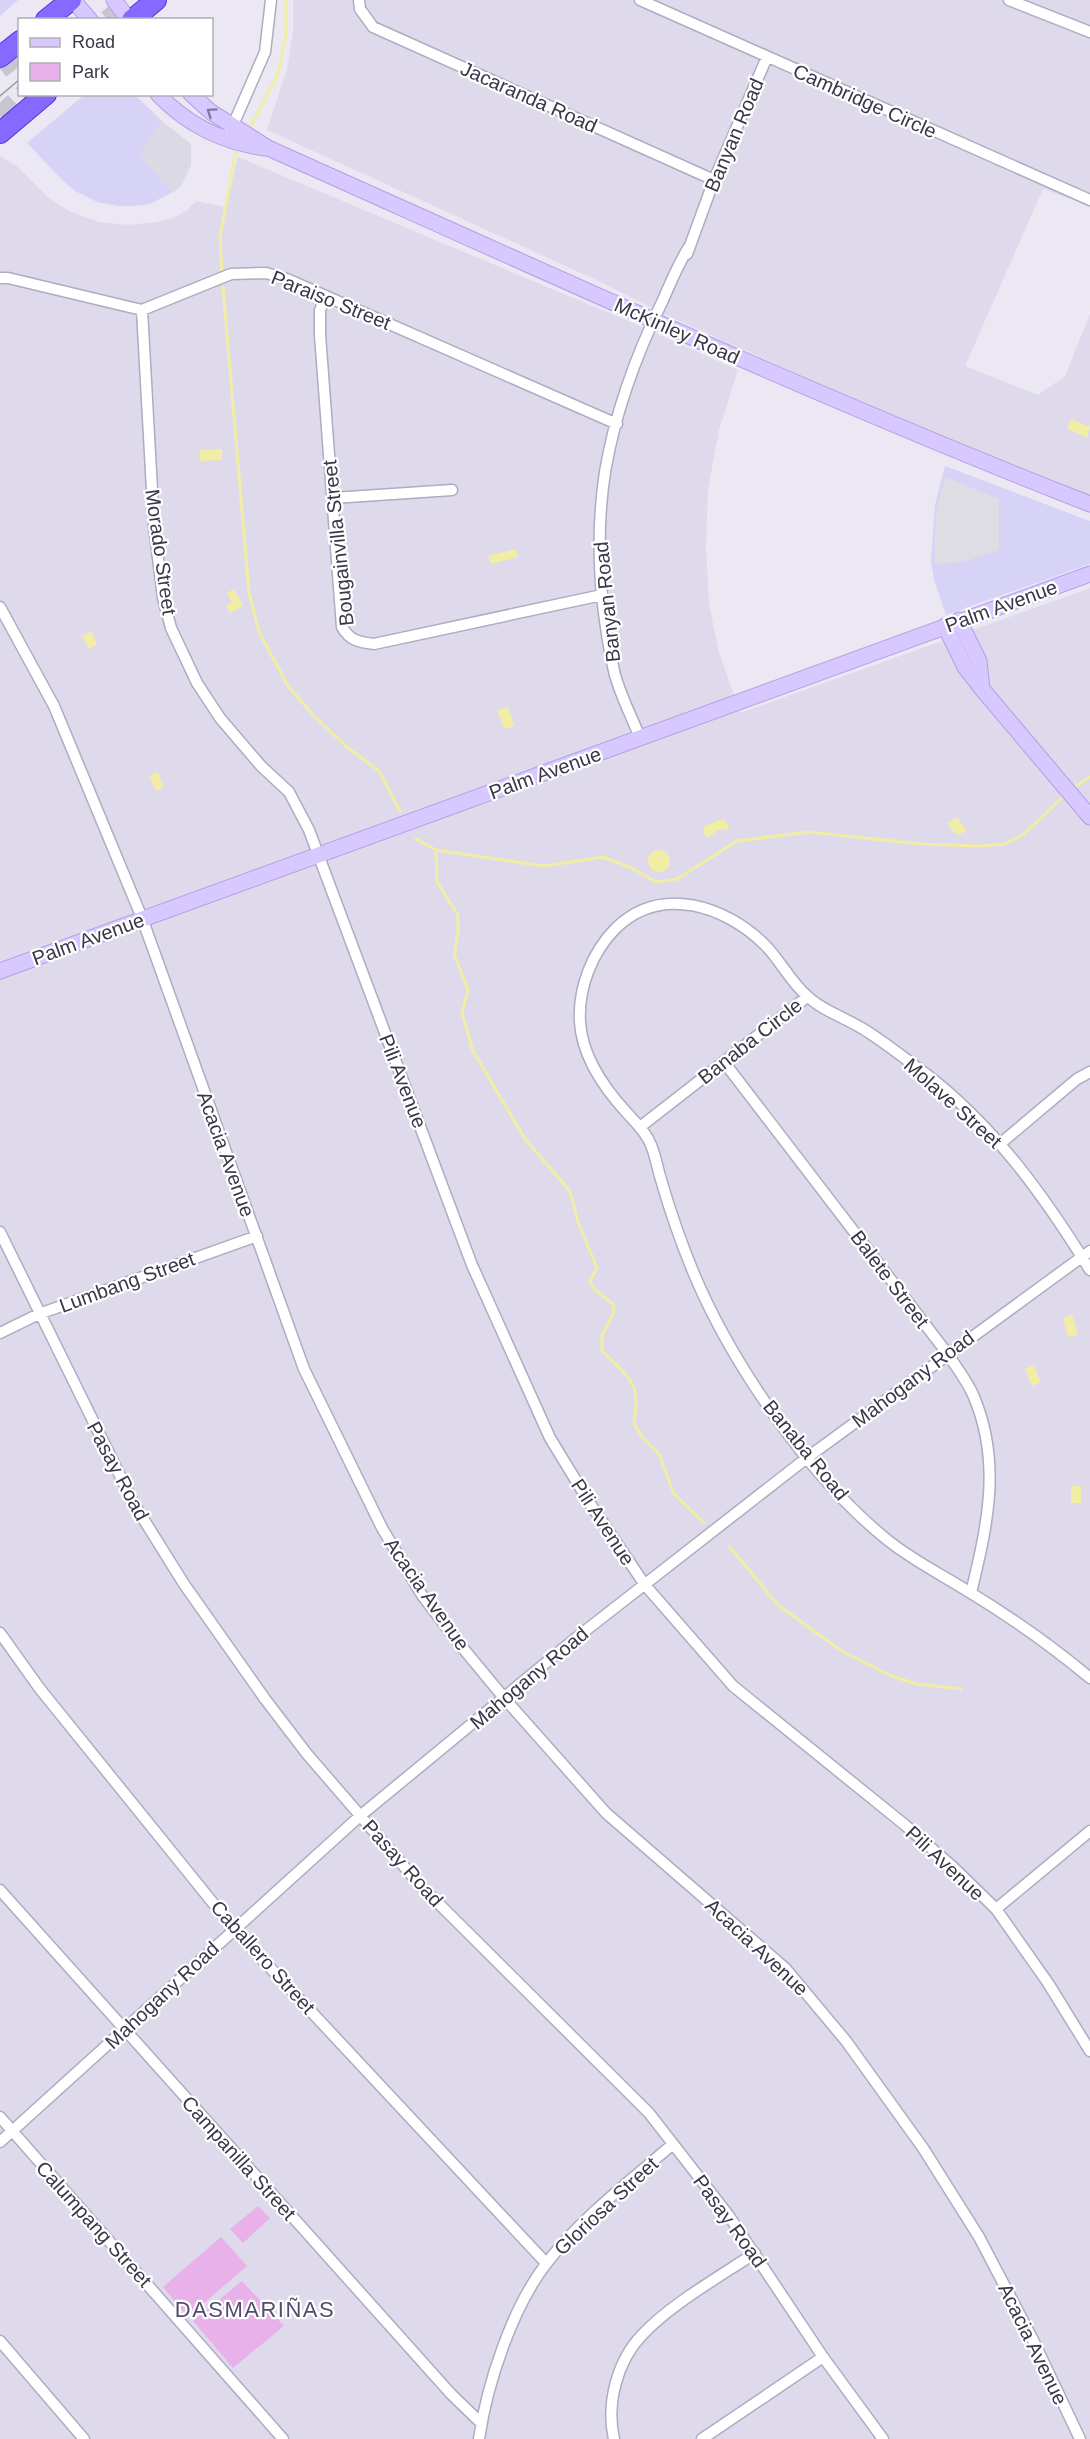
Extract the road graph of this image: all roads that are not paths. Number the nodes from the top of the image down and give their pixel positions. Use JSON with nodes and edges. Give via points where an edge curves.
{"nodes":[{"id":1,"x":72,"y":0,"type":"edge"},
{"id":2,"x":114,"y":0,"type":"edge"},
{"id":3,"x":156,"y":0,"type":"edge"},
{"id":4,"x":271,"y":0,"type":"edge"},
{"id":5,"x":359,"y":0,"type":"edge"},
{"id":6,"x":640,"y":0,"type":"edge"},
{"id":7,"x":1009,"y":0,"type":"edge"},
{"id":8,"x":49,"y":18,"type":"edge"},
{"id":9,"x":88,"y":18,"type":"edge"},
{"id":10,"x":128,"y":18,"type":"edge"},
{"id":11,"x":133,"y":18,"type":"edge"},
{"id":12,"x":1090,"y":32,"type":"edge"},
{"id":13,"x":18,"y":43,"type":"edge"},
{"id":14,"x":0,"y":57,"type":"edge"},
{"id":15,"x":767,"y":57,"type":"junction"},
{"id":16,"x":44,"y":96,"type":"edge"},
{"id":17,"x":160,"y":96,"type":"edge"},
{"id":18,"x":193,"y":96,"type":"edge"},
{"id":19,"x":233,"y":126,"type":"junction"},
{"id":20,"x":0,"y":133,"type":"edge"},
{"id":21,"x":226,"y":141,"type":"junction"},
{"id":22,"x":268,"y":148,"type":"junction"},
{"id":23,"x":714,"y":180,"type":"junction"},
{"id":24,"x":1090,"y":200,"type":"edge"},
{"id":25,"x":0,"y":278,"type":"edge"},
{"id":26,"x":326,"y":297,"type":"junction"},
{"id":27,"x":142,"y":310,"type":"junction"},
{"id":28,"x":653,"y":321,"type":"junction"},
{"id":29,"x":617,"y":423,"type":"junction"},
{"id":30,"x":452,"y":489,"type":"dead end"},
{"id":31,"x":333,"y":498,"type":"junction"},
{"id":32,"x":1090,"y":504,"type":"edge"},
{"id":33,"x":1090,"y":574,"type":"edge"},
{"id":34,"x":602,"y":595,"type":"junction"},
{"id":35,"x":0,"y":608,"type":"edge"},
{"id":36,"x":952,"y":623,"type":"junction"},
{"id":37,"x":640,"y":738,"type":"junction"},
{"id":38,"x":1090,"y":817,"type":"edge"},
{"id":39,"x":319,"y":856,"type":"junction"},
{"id":40,"x":142,"y":918,"type":"junction"},
{"id":41,"x":0,"y":971,"type":"edge"},
{"id":42,"x":807,"y":997,"type":"junction"},
{"id":43,"x":724,"y":1062,"type":"junction"},
{"id":44,"x":1090,"y":1072,"type":"edge"},
{"id":45,"x":640,"y":1127,"type":"junction"},
{"id":46,"x":1001,"y":1143,"type":"junction"},
{"id":47,"x":0,"y":1233,"type":"edge"},
{"id":48,"x":257,"y":1236,"type":"junction"},
{"id":49,"x":1086,"y":1253,"type":"edge"},
{"id":50,"x":1090,"y":1270,"type":"edge"},
{"id":51,"x":39,"y":1314,"type":"junction"},
{"id":52,"x":0,"y":1333,"type":"edge"},
{"id":53,"x":947,"y":1353,"type":"junction"},
{"id":54,"x":808,"y":1458,"type":"junction"},
{"id":55,"x":645,"y":1585,"type":"junction"},
{"id":56,"x":971,"y":1593,"type":"junction"},
{"id":57,"x":0,"y":1633,"type":"edge"},
{"id":58,"x":1090,"y":1678,"type":"edge"},
{"id":59,"x":505,"y":1699,"type":"junction"},
{"id":60,"x":360,"y":1816,"type":"junction"},
{"id":61,"x":1090,"y":1831,"type":"edge"},
{"id":62,"x":0,"y":1890,"type":"edge"},
{"id":63,"x":996,"y":1909,"type":"junction"},
{"id":64,"x":234,"y":1929,"type":"junction"},
{"id":65,"x":124,"y":2031,"type":"junction"},
{"id":66,"x":1090,"y":2051,"type":"edge"},
{"id":67,"x":0,"y":2117,"type":"edge"},
{"id":68,"x":12,"y":2131,"type":"junction"},
{"id":69,"x":0,"y":2142,"type":"edge"},
{"id":70,"x":674,"y":2144,"type":"junction"},
{"id":71,"x":755,"y":2253,"type":"junction"},
{"id":72,"x":546,"y":2263,"type":"junction"},
{"id":73,"x":0,"y":2341,"type":"edge"},
{"id":74,"x":823,"y":2357,"type":"junction"},
{"id":75,"x":481,"y":2423,"type":"junction"},
{"id":76,"x":84,"y":2439,"type":"edge"},
{"id":77,"x":283,"y":2439,"type":"edge"},
{"id":78,"x":479,"y":2439,"type":"edge"},
{"id":79,"x":614,"y":2439,"type":"edge"},
{"id":80,"x":702,"y":2439,"type":"edge"},
{"id":81,"x":883,"y":2439,"type":"edge"},
{"id":82,"x":1080,"y":2439,"type":"edge"}],
"edges":[{"from":1,"to":8,"type":"highway"},
{"from":1,"to":9,"type":"street"},
{"from":2,"to":10,"type":"street"},
{"from":3,"to":11,"type":"highway"},
{"from":4,"to":19,"type":"street","via":[[265,52]]},
{"from":5,"to":23,"type":"street","name":"Jacaranda Road","via":[[360,9],[373,27]]},
{"from":6,"to":15,"type":"street","name":"Cambridge Circle"},
{"from":7,"to":12,"type":"street"},
{"from":13,"to":14,"type":"highway"},
{"from":15,"to":23,"type":"street","name":"Banyan Road"},
{"from":15,"to":24,"type":"street","name":"Cambridge Circle"},
{"from":16,"to":20,"type":"highway"},
{"from":17,"to":21,"type":"street","name":"McKinley Road","via":[[184,117]]},
{"from":19,"to":18,"type":"street","name":"McKinley Road","one_way":true},
{"from":19,"to":21,"type":"street"},
{"from":19,"to":22,"type":"street","name":"McKinley Road"},
{"from":21,"to":22,"type":"street","name":"McKinley Road"},
{"from":22,"to":28,"type":"street","name":"McKinley Road"},
{"from":23,"to":28,"type":"street","name":"Banyan Road","via":[[686,260]]},
{"from":25,"to":27,"type":"street"},
{"from":26,"to":27,"type":"street","name":"Paraiso Street","via":[[287,279],[243,272],[211,280]]},
{"from":26,"to":29,"type":"street","name":"Paraiso Street"},
{"from":26,"to":31,"type":"street","name":"Bougainvilla Street","via":[[320,310],[320,335]]},
{"from":27,"to":39,"type":"street","name":"Morado Street","via":[[154,526],[171,628],[197,683],[220,718],[296,801]]},
{"from":28,"to":29,"type":"street","name":"Banyan Road","via":[[642,343]]},
{"from":28,"to":32,"type":"street","name":"McKinley Road","via":[[946,447]]},
{"from":29,"to":34,"type":"street","name":"Banyan Road","via":[[605,472],[600,537]]},
{"from":30,"to":31,"type":"street"},
{"from":31,"to":34,"type":"street","name":"Bougainvilla Street","via":[[342,627],[357,642],[374,644]]},
{"from":33,"to":36,"type":"street","name":"Palm Avenue"},
{"from":34,"to":37,"type":"street","name":"Banyan Road","via":[[614,673]]},
{"from":35,"to":40,"type":"street","name":"Acacia Avenue","via":[[54,706]]},
{"from":36,"to":37,"type":"street","name":"Palm Avenue"},
{"from":36,"to":38,"type":"street","via":[[965,667]]},
{"from":37,"to":39,"type":"street","name":"Palm Avenue"},
{"from":39,"to":40,"type":"street","name":"Palm Avenue"},
{"from":39,"to":55,"type":"street","name":"Pili Avenue","via":[[477,1276],[550,1438]]},
{"from":40,"to":41,"type":"street","name":"Palm Avenue"},
{"from":40,"to":48,"type":"street","name":"Acacia Avenue"},
{"from":42,"to":43,"type":"street","name":"Banaba Circle"},
{"from":42,"to":45,"type":"street","name":"Banaba Circle","via":[[767,947],[724,914],[694,904],[670,902],[629,916],[601,947],[590,967],[582,992],[580,1020],[590,1061],[606,1088]]},
{"from":42,"to":46,"type":"street","name":"Molave Street","via":[[869,1032],[930,1077]]},
{"from":43,"to":45,"type":"street","name":"Banaba Circle"},
{"from":43,"to":53,"type":"street","name":"Balete Street"},
{"from":44,"to":46,"type":"street"},
{"from":45,"to":54,"type":"street","name":"Banaba Road","via":[[651,1143],[673,1218],[715,1318],[745,1372]]},
{"from":46,"to":49,"type":"street","name":"Molave Street"},
{"from":47,"to":51,"type":"street","name":"Pasay Road"},
{"from":48,"to":51,"type":"street","name":"Lumbang Street"},
{"from":48,"to":59,"type":"street","name":"Acacia Avenue","via":[[304,1369],[382,1528],[422,1595]]},
{"from":49,"to":50,"type":"street","name":"Molave Street"},
{"from":49,"to":53,"type":"street","name":"Mahogany Road"},
{"from":51,"to":52,"type":"street","name":"Lumbang Street"},
{"from":51,"to":60,"type":"street","name":"Pasay Road","via":[[134,1504],[184,1584],[265,1699]]},
{"from":53,"to":54,"type":"street","name":"Mahogany Road"},
{"from":53,"to":56,"type":"street","name":"Balete Street","via":[[974,1395],[990,1462],[987,1522]]},
{"from":54,"to":55,"type":"street","name":"Mahogany Road"},
{"from":54,"to":56,"type":"street","name":"Banaba Road","via":[[829,1485],[885,1539]]},
{"from":55,"to":59,"type":"street","name":"Mahogany Road"},
{"from":55,"to":63,"type":"street","name":"Pili Avenue","via":[[733,1686],[904,1825]]},
{"from":56,"to":58,"type":"street","name":"Banaba Road"},
{"from":57,"to":64,"type":"street","name":"Caballero Street","via":[[40,1689]]},
{"from":59,"to":60,"type":"street","name":"Mahogany Road"},
{"from":59,"to":82,"type":"street","name":"Acacia Avenue","via":[[606,1813],[784,1968],[818,2006],[922,2148],[979,2237]]},
{"from":60,"to":64,"type":"street","name":"Mahogany Road"},
{"from":60,"to":70,"type":"street","name":"Pasay Road","via":[[421,1886],[604,2066]]},
{"from":61,"to":63,"type":"street"},
{"from":62,"to":65,"type":"street","name":"Campanilla Street"},
{"from":63,"to":66,"type":"street","name":"Pili Avenue"},
{"from":64,"to":65,"type":"street","name":"Mahogany Road"},
{"from":64,"to":72,"type":"street","name":"Caballero Street"},
{"from":65,"to":68,"type":"street","name":"Mahogany Road"},
{"from":65,"to":75,"type":"street","name":"Campanilla Street","via":[[443,2386]]},
{"from":67,"to":68,"type":"street","name":"Calumpang Street"},
{"from":68,"to":69,"type":"street","name":"Mahogany Road"},
{"from":68,"to":77,"type":"street","name":"Calumpang Street"},
{"from":70,"to":71,"type":"street","name":"Pasay Road"},
{"from":70,"to":72,"type":"street","name":"Gloriosa Street","via":[[585,2222]]},
{"from":71,"to":74,"type":"street","name":"Pasay Road"},
{"from":71,"to":79,"type":"street","via":[[658,2319],[640,2337],[628,2355],[613,2396]]},
{"from":72,"to":75,"type":"street","name":"Gloriosa Street","via":[[528,2292],[498,2361]]},
{"from":73,"to":76,"type":"street"},
{"from":74,"to":80,"type":"street"},
{"from":74,"to":81,"type":"street","name":"Pasay Road"},
{"from":75,"to":78,"type":"street","name":"Gloriosa Street"}]}
